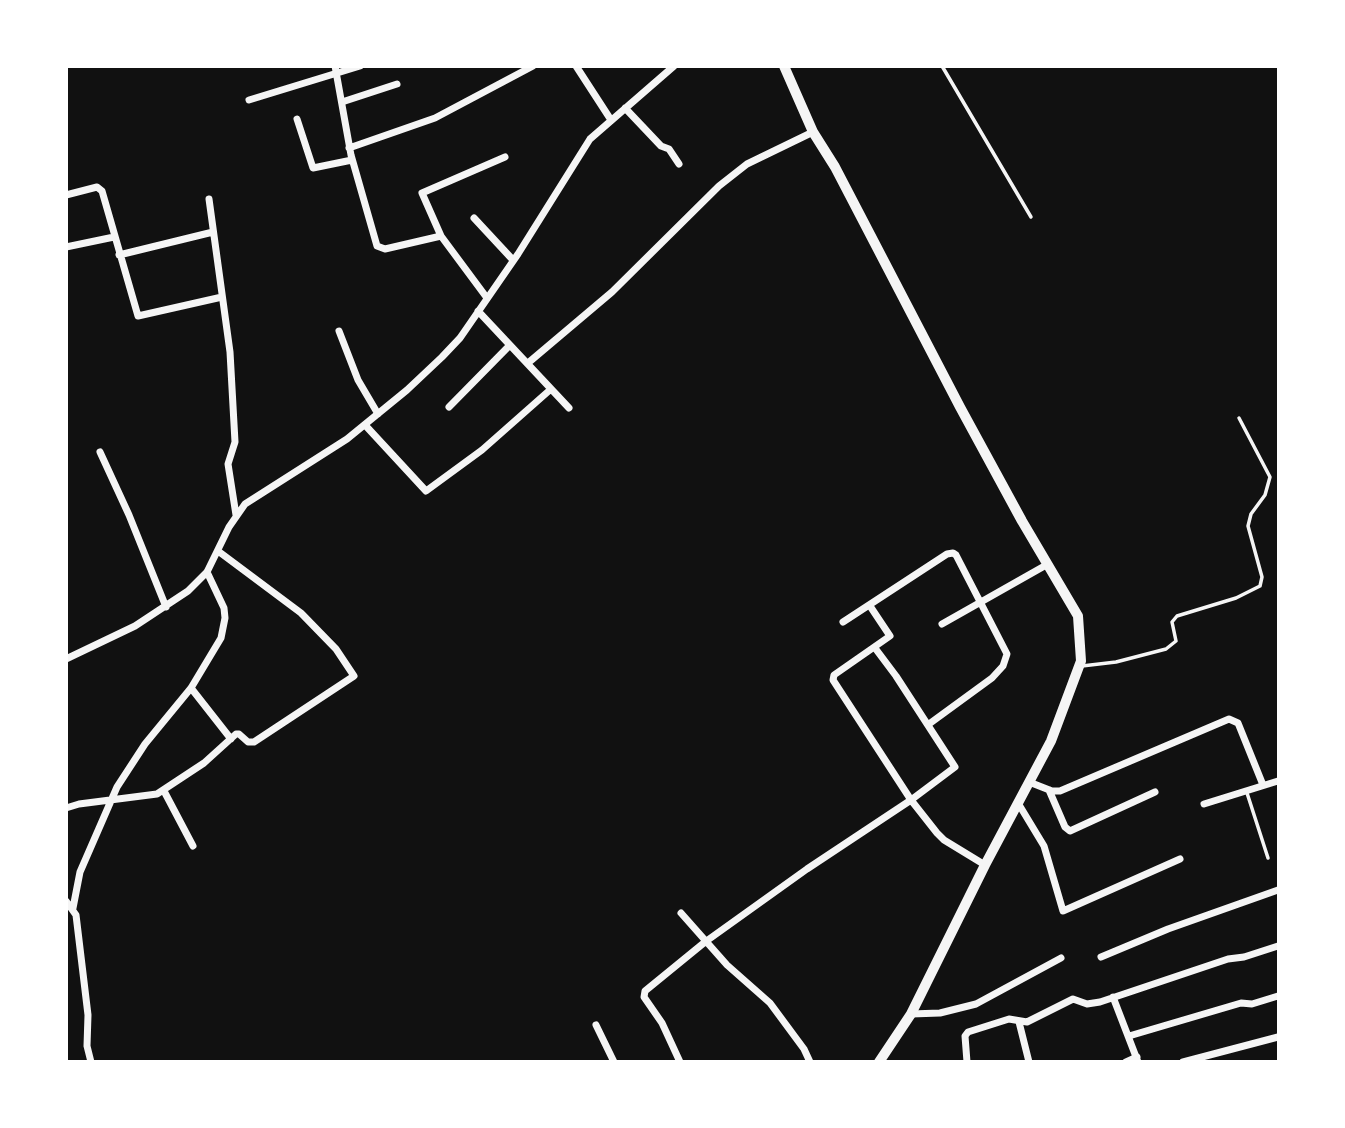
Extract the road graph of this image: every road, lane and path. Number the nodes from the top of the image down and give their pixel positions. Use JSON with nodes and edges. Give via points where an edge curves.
{"nodes":[{"id":1,"x":360,"y":66,"type":"edge"},
{"id":2,"x":533,"y":66,"type":"edge"},
{"id":3,"x":576,"y":66,"type":"edge"},
{"id":4,"x":674,"y":66,"type":"edge"},
{"id":5,"x":784,"y":66,"type":"edge"},
{"id":6,"x":795,"y":66,"type":"edge"},
{"id":7,"x":942,"y":66,"type":"edge"},
{"id":8,"x":336,"y":70,"type":"edge"},
{"id":9,"x":789,"y":77,"type":"junction"},
{"id":10,"x":397,"y":84,"type":"dead end"},
{"id":11,"x":249,"y":100,"type":"dead end"},
{"id":12,"x":342,"y":102,"type":"junction"},
{"id":13,"x":625,"y":108,"type":"junction"},
{"id":14,"x":297,"y":119,"type":"dead end"},
{"id":15,"x":611,"y":120,"type":"junction"},
{"id":16,"x":813,"y":131,"type":"junction"},
{"id":17,"x":349,"y":148,"type":"junction"},
{"id":18,"x":505,"y":157,"type":"dead end"},
{"id":19,"x":352,"y":160,"type":"junction"},
{"id":20,"x":680,"y":164,"type":"dead end"},
{"id":21,"x":66,"y":195,"type":"edge"},
{"id":22,"x":209,"y":199,"type":"dead end"},
{"id":23,"x":1031,"y":217,"type":"dead end"},
{"id":24,"x":474,"y":218,"type":"dead end"},
{"id":25,"x":213,"y":232,"type":"junction"},
{"id":26,"x":114,"y":236,"type":"junction"},
{"id":27,"x":441,"y":236,"type":"junction"},
{"id":28,"x":66,"y":247,"type":"edge"},
{"id":29,"x":119,"y":255,"type":"junction"},
{"id":30,"x":513,"y":260,"type":"junction"},
{"id":31,"x":222,"y":296,"type":"junction"},
{"id":32,"x":487,"y":298,"type":"junction"},
{"id":33,"x":478,"y":311,"type":"junction"},
{"id":34,"x":338,"y":331,"type":"dead end"},
{"id":35,"x":510,"y":345,"type":"junction"},
{"id":36,"x":528,"y":363,"type":"junction"},
{"id":37,"x":551,"y":389,"type":"junction"},
{"id":38,"x":449,"y":407,"type":"dead end"},
{"id":39,"x":569,"y":408,"type":"dead end"},
{"id":40,"x":378,"y":414,"type":"junction"},
{"id":41,"x":1239,"y":418,"type":"dead end"},
{"id":42,"x":365,"y":425,"type":"junction"},
{"id":43,"x":100,"y":452,"type":"dead end"},
{"id":44,"x":236,"y":515,"type":"junction"},
{"id":45,"x":218,"y":551,"type":"junction"},
{"id":46,"x":1048,"y":564,"type":"junction"},
{"id":47,"x":207,"y":572,"type":"junction"},
{"id":48,"x":982,"y":603,"type":"junction"},
{"id":49,"x":870,"y":606,"type":"junction"},
{"id":50,"x":166,"y":607,"type":"junction"},
{"id":51,"x":843,"y":622,"type":"dead end"},
{"id":52,"x":942,"y":624,"type":"dead end"},
{"id":53,"x":875,"y":648,"type":"junction"},
{"id":54,"x":66,"y":659,"type":"edge"},
{"id":55,"x":1080,"y":666,"type":"junction"},
{"id":56,"x":191,"y":688,"type":"junction"},
{"id":57,"x":929,"y":724,"type":"junction"},
{"id":58,"x":231,"y":738,"type":"junction"},
{"id":59,"x":1279,"y":781,"type":"edge"},
{"id":60,"x":1029,"y":782,"type":"junction"},
{"id":61,"x":1263,"y":785,"type":"junction"},
{"id":62,"x":1049,"y":790,"type":"junction"},
{"id":63,"x":164,"y":791,"type":"junction"},
{"id":64,"x":1246,"y":791,"type":"junction"},
{"id":65,"x":1155,"y":792,"type":"dead end"},
{"id":66,"x":111,"y":800,"type":"junction"},
{"id":67,"x":911,"y":800,"type":"junction"},
{"id":68,"x":1018,"y":803,"type":"junction"},
{"id":69,"x":1204,"y":804,"type":"dead end"},
{"id":70,"x":66,"y":808,"type":"edge"},
{"id":71,"x":193,"y":846,"type":"dead end"},
{"id":72,"x":1268,"y":858,"type":"dead end"},
{"id":73,"x":1180,"y":859,"type":"dead end"},
{"id":74,"x":985,"y":865,"type":"junction"},
{"id":75,"x":1279,"y":890,"type":"edge"},
{"id":76,"x":66,"y":901,"type":"edge"},
{"id":77,"x":73,"y":908,"type":"junction"},
{"id":78,"x":681,"y":913,"type":"dead end"},
{"id":79,"x":705,"y":942,"type":"junction"},
{"id":80,"x":1279,"y":946,"type":"edge"},
{"id":81,"x":1101,"y":957,"type":"dead end"},
{"id":82,"x":1061,"y":958,"type":"dead end"},
{"id":83,"x":1279,"y":996,"type":"edge"},
{"id":84,"x":1113,"y":997,"type":"junction"},
{"id":85,"x":911,"y":1014,"type":"junction"},
{"id":86,"x":1019,"y":1021,"type":"junction"},
{"id":87,"x":596,"y":1026,"type":"dead end"},
{"id":88,"x":1129,"y":1035,"type":"junction"},
{"id":89,"x":1279,"y":1037,"type":"edge"},
{"id":90,"x":1138,"y":1059,"type":"edge"},
{"id":91,"x":91,"y":1062,"type":"edge"},
{"id":92,"x":614,"y":1062,"type":"edge"},
{"id":93,"x":680,"y":1062,"type":"edge"},
{"id":94,"x":810,"y":1062,"type":"edge"},
{"id":95,"x":879,"y":1062,"type":"edge"},
{"id":96,"x":967,"y":1062,"type":"edge"},
{"id":97,"x":1028,"y":1062,"type":"edge"},
{"id":98,"x":1126,"y":1062,"type":"edge"},
{"id":99,"x":1183,"y":1062,"type":"edge"}],
"edges":[{"from":1,"to":8,"type":"street"},
{"from":2,"to":17,"type":"street","via":[[435,118]]},
{"from":3,"to":15,"type":"street"},
{"from":4,"to":13,"type":"street"},
{"from":5,"to":9,"type":"main road"},
{"from":6,"to":9,"type":"lane"},
{"from":7,"to":23,"type":"lane"},
{"from":8,"to":11,"type":"street"},
{"from":8,"to":12,"type":"street"},
{"from":9,"to":16,"type":"main road"},
{"from":10,"to":12,"type":"street"},
{"from":12,"to":17,"type":"street"},
{"from":13,"to":15,"type":"street"},
{"from":13,"to":20,"type":"street"},
{"from":14,"to":19,"type":"street","via":[[313,168]]},
{"from":15,"to":30,"type":"street","via":[[587,142]]},
{"from":16,"to":36,"type":"street","via":[[745,166],[719,186],[612,292]]},
{"from":16,"to":46,"type":"main road"},
{"from":17,"to":19,"type":"street"},
{"from":18,"to":27,"type":"street","via":[[422,193]]},
{"from":19,"to":27,"type":"street","via":[[380,248]]},
{"from":21,"to":26,"type":"street","via":[[100,188]]},
{"from":22,"to":25,"type":"street"},
{"from":24,"to":30,"type":"street"},
{"from":25,"to":29,"type":"street"},
{"from":25,"to":31,"type":"street"},
{"from":26,"to":28,"type":"street"},
{"from":26,"to":29,"type":"street"},
{"from":27,"to":32,"type":"street"},
{"from":29,"to":31,"type":"street","via":[[138,316]]},
{"from":30,"to":32,"type":"street"},
{"from":31,"to":44,"type":"street","via":[[234,409],[235,442],[228,464]]},
{"from":32,"to":33,"type":"street"},
{"from":33,"to":35,"type":"street"},
{"from":33,"to":40,"type":"street","via":[[448,352]]},
{"from":34,"to":40,"type":"street"},
{"from":35,"to":36,"type":"street"},
{"from":35,"to":38,"type":"street"},
{"from":36,"to":37,"type":"street"},
{"from":37,"to":39,"type":"street"},
{"from":37,"to":42,"type":"street","via":[[428,491]]},
{"from":40,"to":42,"type":"street"},
{"from":41,"to":55,"type":"lane","via":[[1270,477],[1248,526],[1262,577],[1260,586],[1177,616],[1172,622],[1176,641],[1166,649]]},
{"from":42,"to":44,"type":"street","via":[[249,501]]},
{"from":43,"to":50,"type":"street"},
{"from":44,"to":45,"type":"street"},
{"from":45,"to":47,"type":"street"},
{"from":45,"to":58,"type":"street","via":[[301,613],[355,674],[254,742],[248,743],[239,734]]},
{"from":46,"to":48,"type":"street"},
{"from":46,"to":55,"type":"main road","via":[[1078,616]]},
{"from":47,"to":50,"type":"street"},
{"from":47,"to":56,"type":"street","via":[[225,618],[221,638]]},
{"from":48,"to":49,"type":"street","via":[[951,552]]},
{"from":48,"to":52,"type":"street"},
{"from":48,"to":57,"type":"street","via":[[1006,649],[1006,660],[992,678]]},
{"from":49,"to":51,"type":"street"},
{"from":49,"to":53,"type":"street","via":[[890,636]]},
{"from":50,"to":54,"type":"street"},
{"from":53,"to":57,"type":"street"},
{"from":53,"to":67,"type":"street","via":[[833,678]]},
{"from":55,"to":60,"type":"main road","via":[[1051,741]]},
{"from":56,"to":58,"type":"street"},
{"from":56,"to":66,"type":"street","via":[[136,757]]},
{"from":57,"to":67,"type":"street","via":[[956,767]]},
{"from":58,"to":63,"type":"street"},
{"from":59,"to":61,"type":"street"},
{"from":60,"to":62,"type":"street"},
{"from":60,"to":68,"type":"main road"},
{"from":61,"to":62,"type":"street","via":[[1238,723],[1229,719],[1086,782],[1060,792]]},
{"from":61,"to":64,"type":"street"},
{"from":62,"to":65,"type":"street","via":[[1070,831]]},
{"from":63,"to":66,"type":"street"},
{"from":63,"to":71,"type":"street"},
{"from":64,"to":69,"type":"street"},
{"from":64,"to":72,"type":"lane"},
{"from":66,"to":70,"type":"street"},
{"from":66,"to":77,"type":"street","via":[[80,872]]},
{"from":67,"to":74,"type":"street","via":[[944,840]]},
{"from":67,"to":79,"type":"street"},
{"from":68,"to":73,"type":"street","via":[[1047,852],[1063,911]]},
{"from":68,"to":74,"type":"main road"},
{"from":74,"to":85,"type":"main road"},
{"from":75,"to":81,"type":"street"},
{"from":76,"to":77,"type":"street"},
{"from":77,"to":91,"type":"street"},
{"from":78,"to":79,"type":"street"},
{"from":79,"to":93,"type":"street","via":[[643,994]]},
{"from":79,"to":94,"type":"street","via":[[770,1003]]},
{"from":80,"to":84,"type":"street"},
{"from":82,"to":85,"type":"street","via":[[976,1004]]},
{"from":83,"to":88,"type":"street"},
{"from":84,"to":86,"type":"street","via":[[1094,1003],[1073,999],[1027,1022]]},
{"from":84,"to":88,"type":"street"},
{"from":85,"to":95,"type":"main road"},
{"from":86,"to":96,"type":"street","via":[[1009,1019],[967,1033]]},
{"from":86,"to":97,"type":"street"},
{"from":87,"to":92,"type":"street"},
{"from":88,"to":90,"type":"street"},
{"from":89,"to":99,"type":"street"},
{"from":90,"to":98,"type":"street"}]}
